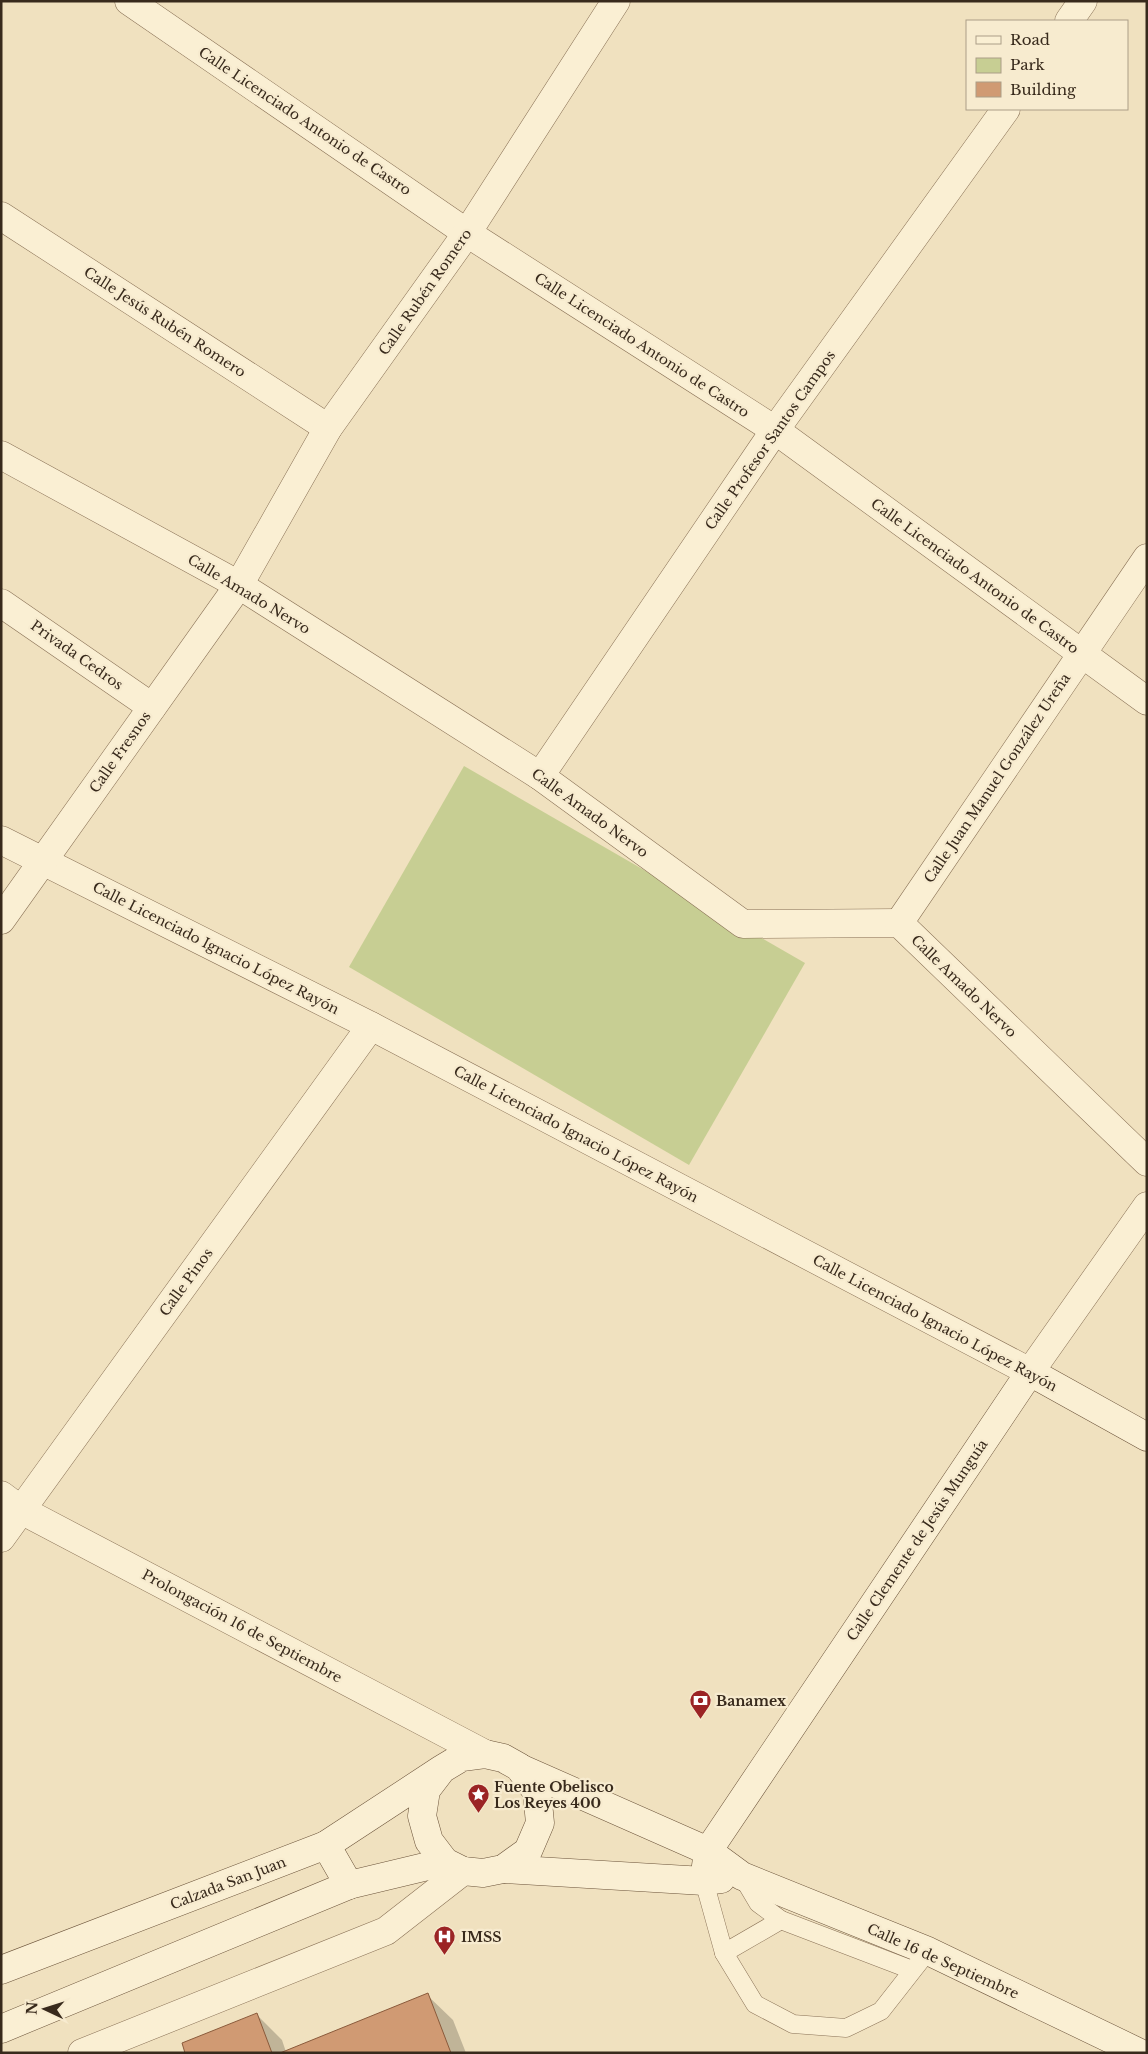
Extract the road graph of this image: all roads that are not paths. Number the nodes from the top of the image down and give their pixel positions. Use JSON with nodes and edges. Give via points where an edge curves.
{"nodes":[{"id":1,"x":129,"y":1,"type":"edge"},
{"id":2,"x":616,"y":1,"type":"edge"},
{"id":3,"x":1083,"y":1,"type":"edge"},
{"id":4,"x":1070,"y":20,"type":"edge"},
{"id":5,"x":1005,"y":110,"type":"edge"},
{"id":6,"x":1,"y":216,"type":"edge"},
{"id":7,"x":467,"y":233,"type":"junction"},
{"id":8,"x":328,"y":428,"type":"junction"},
{"id":9,"x":775,"y":430,"type":"junction"},
{"id":10,"x":1,"y":456,"type":"edge"},
{"id":11,"x":1147,"y":558,"type":"edge"},
{"id":12,"x":239,"y":585,"type":"junction"},
{"id":13,"x":1,"y":603,"type":"edge"},
{"id":14,"x":1081,"y":653,"type":"junction"},
{"id":15,"x":1147,"y":701,"type":"edge"},
{"id":16,"x":152,"y":707,"type":"junction"},
{"id":17,"x":540,"y":776,"type":"junction"},
{"id":18,"x":1,"y":840,"type":"edge"},
{"id":19,"x":42,"y":861,"type":"junction"},
{"id":20,"x":1,"y":920,"type":"edge"},
{"id":21,"x":898,"y":923,"type":"junction"},
{"id":22,"x":372,"y":1026,"type":"junction"},
{"id":23,"x":1147,"y":1162,"type":"edge"},
{"id":24,"x":1147,"y":1206,"type":"edge"},
{"id":25,"x":1030,"y":1372,"type":"junction"},
{"id":26,"x":1147,"y":1437,"type":"edge"},
{"id":27,"x":11,"y":1502,"type":"edge"},
{"id":28,"x":1,"y":1538,"type":"edge"},
{"id":29,"x":485,"y":1754,"type":"junction"},
{"id":30,"x":519,"y":1767,"type":"junction"},
{"id":31,"x":442,"y":1769,"type":"junction"},
{"id":32,"x":326,"y":1845,"type":"junction"},
{"id":33,"x":708,"y":1851,"type":"junction"},
{"id":34,"x":454,"y":1866,"type":"junction"},
{"id":35,"x":502,"y":1869,"type":"junction"},
{"id":36,"x":742,"y":1876,"type":"junction"},
{"id":37,"x":704,"y":1881,"type":"junction"},
{"id":38,"x":349,"y":1885,"type":"junction"},
{"id":39,"x":782,"y":1920,"type":"junction"},
{"id":40,"x":724,"y":1953,"type":"junction"},
{"id":41,"x":920,"y":1960,"type":"junction"},
{"id":42,"x":1,"y":1970,"type":"edge"},
{"id":43,"x":1,"y":2029,"type":"edge"},
{"id":44,"x":82,"y":2053,"type":"edge"},
{"id":45,"x":1140,"y":2053,"type":"edge"}],
"edges":[{"from":1,"to":7,"type":"street","name":"Calle Licenciado Antonio de Castro"},
{"from":2,"to":7,"type":"street","name":"Calle Rubén Romero"},
{"from":3,"to":4,"type":"street"},
{"from":5,"to":9,"type":"street","name":"Calle Profesor Santos Campos"},
{"from":6,"to":8,"type":"street","name":"Calle Jesús Rubén Romero"},
{"from":7,"to":8,"type":"street","name":"Calle Rubén Romero"},
{"from":7,"to":9,"type":"street","name":"Calle Licenciado Antonio de Castro"},
{"from":8,"to":12,"type":"street","name":"Calle Rubén Romero"},
{"from":9,"to":14,"type":"street","name":"Calle Licenciado Antonio de Castro"},
{"from":9,"to":17,"type":"street","name":"Calle Profesor Santos Campos"},
{"from":10,"to":12,"type":"street","name":"Calle Amado Nervo"},
{"from":11,"to":14,"type":"street","name":"Calle Juan Manuel González Ureña"},
{"from":12,"to":16,"type":"street","name":"Calle Fresnos"},
{"from":12,"to":17,"type":"street","name":"Calle Amado Nervo"},
{"from":13,"to":16,"type":"street","name":"Privada Cedros"},
{"from":14,"to":15,"type":"street","name":"Calle Licenciado Antonio de Castro"},
{"from":14,"to":21,"type":"street","name":"Calle Juan Manuel González Ureña"},
{"from":16,"to":19,"type":"street","name":"Calle Fresnos"},
{"from":17,"to":21,"type":"street","name":"Calle Amado Nervo","via":[[743,924]]},
{"from":18,"to":19,"type":"street","name":"Calle Licenciado Ignacio López Rayón"},
{"from":19,"to":20,"type":"street","name":"Calle Fresnos"},
{"from":19,"to":22,"type":"street","name":"Calle Licenciado Ignacio López Rayón"},
{"from":21,"to":23,"type":"street","name":"Calle Amado Nervo"},
{"from":22,"to":25,"type":"street","name":"Calle Licenciado Ignacio López Rayón"},
{"from":22,"to":27,"type":"street","name":"Calle Pinos"},
{"from":24,"to":25,"type":"street","name":"Calle Clemente de Jesús Munguía"},
{"from":25,"to":26,"type":"street","name":"Calle Licenciado Ignacio López Rayón"},
{"from":25,"to":33,"type":"street","name":"Calle Clemente de Jesús Munguía"},
{"from":27,"to":28,"type":"street","name":"Calle Pinos"},
{"from":27,"to":29,"type":"street","name":"Prolongación 16 de Septiembre"},
{"from":29,"to":30,"type":"street","via":[[503,1758]]},
{"from":29,"to":31,"type":"street","via":[[462,1757]]},
{"from":30,"to":33,"type":"street","name":"Calle 16 de Septiembre"},
{"from":30,"to":35,"type":"street","via":[[537,1792],[540,1823],[528,1851]]},
{"from":31,"to":32,"type":"street","name":"Calzada San Juan"},
{"from":31,"to":34,"type":"street","via":[[426,1790],[422,1816],[429,1842]]},
{"from":32,"to":38,"type":"street"},
{"from":32,"to":42,"type":"street","name":"Calzada San Juan"},
{"from":33,"to":36,"type":"street","name":"Calle 16 de Septiembre"},
{"from":33,"to":37,"type":"street","name":"Calle Clemente de Jesús Munguía"},
{"from":34,"to":35,"type":"street","via":[[484,1873]]},
{"from":34,"to":38,"type":"street"},
{"from":34,"to":44,"type":"street","via":[[386,1931]]},
{"from":35,"to":37,"type":"street","name":"Calle 16 de Septiembre"},
{"from":36,"to":37,"type":"street","name":"Calle 16 de Septiembre"},
{"from":36,"to":39,"type":"lane","via":[[758,1904]]},
{"from":36,"to":41,"type":"street","name":"Calle 16 de Septiembre"},
{"from":37,"to":40,"type":"lane"},
{"from":38,"to":43,"type":"street"},
{"from":39,"to":40,"type":"lane"},
{"from":39,"to":41,"type":"lane"},
{"from":40,"to":41,"type":"lane","via":[[755,2004],[793,2024],[846,2028],[881,2011]]},
{"from":41,"to":45,"type":"street","name":"Calle 16 de Septiembre"}]}
